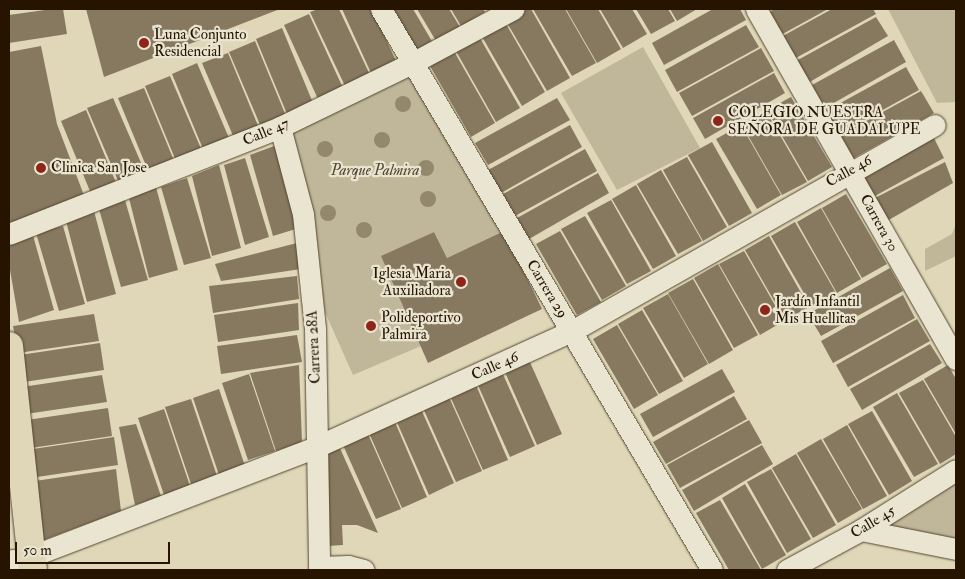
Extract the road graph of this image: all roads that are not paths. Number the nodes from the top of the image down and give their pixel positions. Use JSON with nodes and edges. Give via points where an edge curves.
{"nodes":[{"id":1,"x":381,"y":9,"type":"edge"},
{"id":2,"x":513,"y":9,"type":"edge"},
{"id":3,"x":756,"y":9,"type":"edge"},
{"id":4,"x":412,"y":63,"type":"junction"},
{"id":5,"x":934,"y":125,"type":"dead end"},
{"id":6,"x":280,"y":127,"type":"junction"},
{"id":7,"x":850,"y":170,"type":"junction"},
{"id":8,"x":9,"y":234,"type":"edge"},
{"id":9,"x":572,"y":331,"type":"junction"},
{"id":10,"x":9,"y":346,"type":"edge"},
{"id":11,"x":956,"y":359,"type":"edge"},
{"id":12,"x":318,"y":446,"type":"junction"},
{"id":13,"x":956,"y":470,"type":"edge"},
{"id":14,"x":9,"y":514,"type":"edge"},
{"id":15,"x":861,"y":530,"type":"junction"},
{"id":16,"x":956,"y":549,"type":"edge"},
{"id":17,"x":20,"y":564,"type":"edge"},
{"id":18,"x":319,"y":569,"type":"edge"},
{"id":19,"x":364,"y":570,"type":"edge"},
{"id":20,"x":712,"y":570,"type":"edge"},
{"id":21,"x":787,"y":570,"type":"edge"}],
"edges":[{"from":1,"to":4,"type":"street","name":"Carrera 29"},
{"from":2,"to":4,"type":"street","name":"Calle 47"},
{"from":3,"to":7,"type":"street","name":"Carrera 30"},
{"from":4,"to":6,"type":"street","name":"Calle 47"},
{"from":4,"to":9,"type":"street","name":"Carrera 29"},
{"from":5,"to":7,"type":"street","name":"Calle 46"},
{"from":6,"to":8,"type":"street","name":"Calle 47"},
{"from":6,"to":12,"type":"street","name":"Carrera 28A","via":[[303,214],[315,329]]},
{"from":7,"to":9,"type":"street","name":"Calle 46"},
{"from":7,"to":11,"type":"street","name":"Carrera 30"},
{"from":9,"to":12,"type":"street","name":"Calle 46"},
{"from":9,"to":20,"type":"street","name":"Carrera 29"},
{"from":10,"to":17,"type":"main road"},
{"from":12,"to":17,"type":"street","name":"Calle 46"},
{"from":12,"to":18,"type":"street","name":"Carrera 28A"},
{"from":13,"to":15,"type":"street","name":"Calle 45"},
{"from":14,"to":17,"type":"main road"},
{"from":15,"to":16,"type":"street"},
{"from":15,"to":21,"type":"street","name":"Calle 45"},
{"from":18,"to":19,"type":"street","via":[[348,566]]}]}
